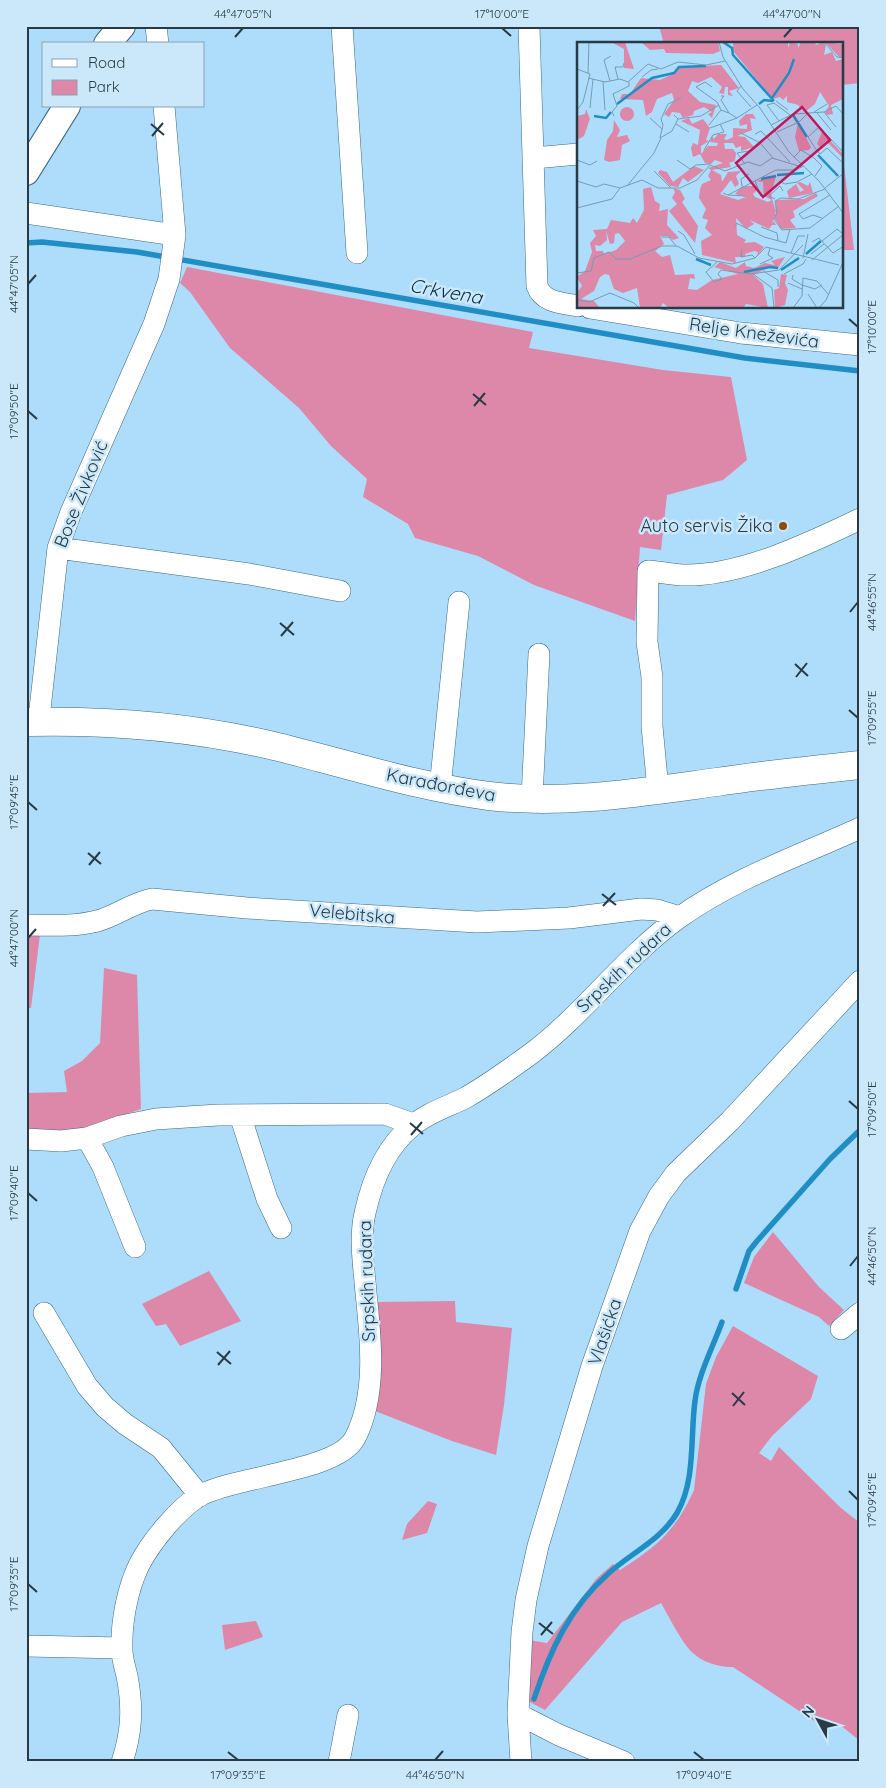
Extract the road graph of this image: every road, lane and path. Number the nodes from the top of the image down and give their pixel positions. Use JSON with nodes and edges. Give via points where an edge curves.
{"nodes":[{"id":1,"x":122,"y":26,"type":"edge"},
{"id":2,"x":156,"y":26,"type":"edge"},
{"id":3,"x":342,"y":26,"type":"edge"},
{"id":4,"x":529,"y":26,"type":"edge"},
{"id":5,"x":109,"y":42,"type":"edge"},
{"id":6,"x":158,"y":42,"type":"edge"},
{"id":7,"x":66,"y":108,"type":"edge"},
{"id":8,"x":164,"y":108,"type":"edge"},
{"id":9,"x":577,"y":154,"type":"edge"},
{"id":10,"x":534,"y":158,"type":"junction"},
{"id":11,"x":26,"y":172,"type":"edge"},
{"id":12,"x":26,"y":213,"type":"edge"},
{"id":13,"x":175,"y":240,"type":"junction"},
{"id":14,"x":357,"y":253,"type":"dead end"},
{"id":15,"x":577,"y":306,"type":"edge"},
{"id":16,"x":596,"y":309,"type":"edge"},
{"id":17,"x":860,"y":345,"type":"edge"},
{"id":18,"x":860,"y":519,"type":"edge"},
{"id":19,"x":58,"y":548,"type":"junction"},
{"id":20,"x":340,"y":591,"type":"dead end"},
{"id":21,"x":459,"y":602,"type":"dead end"},
{"id":22,"x":539,"y":654,"type":"dead end"},
{"id":23,"x":33,"y":722,"type":"edge"},
{"id":24,"x":860,"y":765,"type":"edge"},
{"id":25,"x":440,"y":788,"type":"junction"},
{"id":26,"x":658,"y":790,"type":"junction"},
{"id":27,"x":532,"y":798,"type":"junction"},
{"id":28,"x":860,"y":828,"type":"edge"},
{"id":29,"x":680,"y":917,"type":"junction"},
{"id":30,"x":26,"y":925,"type":"edge"},
{"id":31,"x":860,"y":981,"type":"edge"},
{"id":32,"x":240,"y":1115,"type":"junction"},
{"id":33,"x":413,"y":1124,"type":"junction"},
{"id":34,"x":87,"y":1138,"type":"junction"},
{"id":35,"x":26,"y":1139,"type":"edge"},
{"id":36,"x":281,"y":1228,"type":"dead end"},
{"id":37,"x":135,"y":1247,"type":"dead end"},
{"id":38,"x":44,"y":1313,"type":"dead end"},
{"id":39,"x":860,"y":1313,"type":"edge"},
{"id":40,"x":841,"y":1329,"type":"dead end"},
{"id":41,"x":200,"y":1496,"type":"junction"},
{"id":42,"x":26,"y":1646,"type":"edge"},
{"id":43,"x":122,"y":1648,"type":"junction"},
{"id":44,"x":518,"y":1714,"type":"junction"},
{"id":45,"x":348,"y":1715,"type":"dead end"},
{"id":46,"x":122,"y":1762,"type":"edge"},
{"id":47,"x":339,"y":1762,"type":"edge"},
{"id":48,"x":521,"y":1762,"type":"edge"},
{"id":49,"x":624,"y":1762,"type":"edge"}],
"edges":[{"from":1,"to":5,"type":"street"},
{"from":2,"to":6,"type":"street"},
{"from":3,"to":14,"type":"street"},
{"from":4,"to":10,"type":"street"},
{"from":7,"to":11,"type":"street"},
{"from":8,"to":13,"type":"street"},
{"from":9,"to":10,"type":"street"},
{"from":10,"to":15,"type":"street","via":[[537,286],[543,296],[552,301]]},
{"from":12,"to":13,"type":"street"},
{"from":13,"to":19,"type":"street","name":"Bose Živković","via":[[169,279],[154,324]]},
{"from":16,"to":17,"type":"street","name":"Relje Kneževića","via":[[742,333]]},
{"from":18,"to":26,"type":"street","via":[[811,542],[747,564],[700,574],[648,571],[647,642]]},
{"from":19,"to":20,"type":"street","via":[[222,570]]},
{"from":19,"to":23,"type":"street","name":"Bose Živković","via":[[40,709]]},
{"from":21,"to":25,"type":"street"},
{"from":22,"to":27,"type":"street"},
{"from":23,"to":25,"type":"main road","name":"Karađorđeva","via":[[97,721],[199,732],[276,746]]},
{"from":24,"to":26,"type":"main road","name":"Karađorđeva"},
{"from":25,"to":27,"type":"main road","name":"Karađorđeva"},
{"from":26,"to":27,"type":"main road","name":"Karađorđeva"},
{"from":28,"to":29,"type":"street","name":"Srpskih rudara","via":[[788,858]]},
{"from":29,"to":30,"type":"street","name":"Velebitska","via":[[641,909],[569,918],[477,922],[152,899],[98,920],[73,925]]},
{"from":29,"to":33,"type":"street","name":"Srpskih rudara","via":[[535,1051],[480,1088]]},
{"from":31,"to":44,"type":"street","name":"Vlašićka","via":[[730,1121],[676,1173],[647,1215],[592,1366],[538,1546],[522,1632]]},
{"from":32,"to":33,"type":"street","via":[[385,1114]]},
{"from":32,"to":34,"type":"street","via":[[156,1119],[121,1126]]},
{"from":32,"to":36,"type":"street","via":[[267,1199]]},
{"from":33,"to":41,"type":"street","name":"Srpskih rudara","via":[[387,1155],[364,1215],[362,1238],[369,1383],[367,1405],[355,1438],[338,1456],[300,1468],[249,1478]]},
{"from":34,"to":35,"type":"street","via":[[61,1141]]},
{"from":34,"to":37,"type":"street","via":[[103,1168]]},
{"from":38,"to":41,"type":"street","via":[[87,1386],[124,1424],[161,1448]]},
{"from":39,"to":40,"type":"street"},
{"from":41,"to":43,"type":"street","name":"Srpskih rudara","via":[[159,1534],[140,1563],[131,1584]]},
{"from":42,"to":43,"type":"street"},
{"from":43,"to":46,"type":"street","name":"Srpskih rudara","via":[[132,1713]]},
{"from":44,"to":48,"type":"street","name":"Vlašićka"},
{"from":44,"to":49,"type":"street"},
{"from":45,"to":47,"type":"street"}]}
